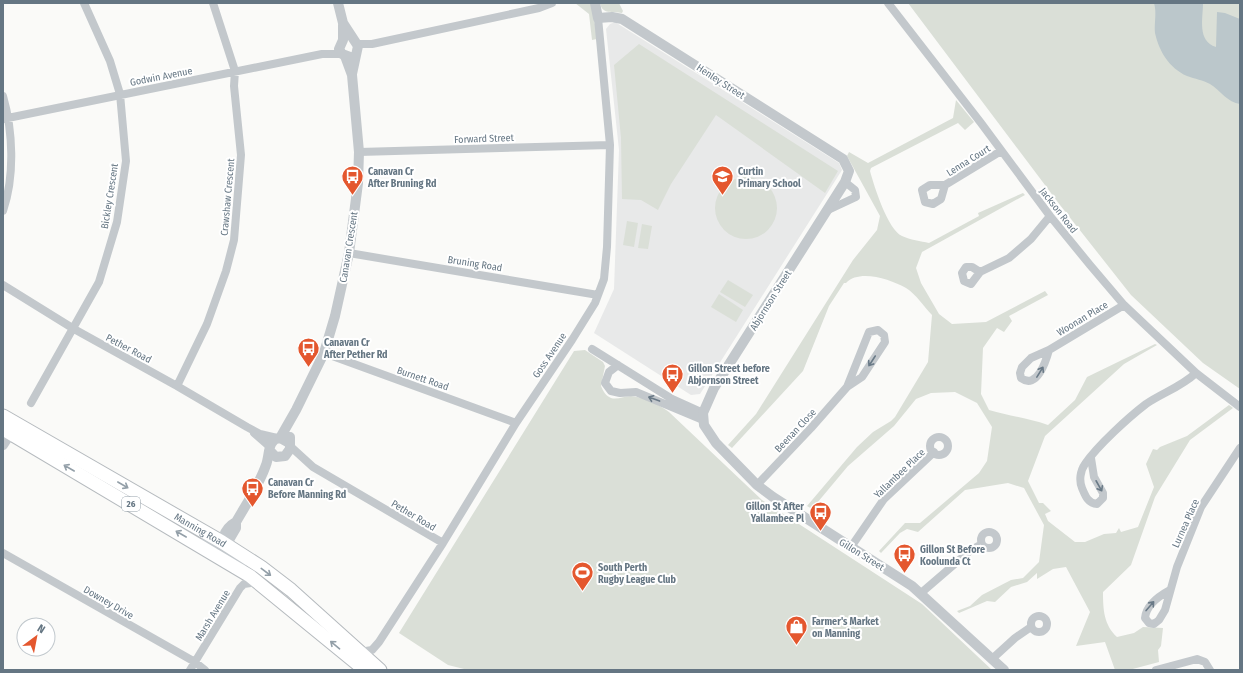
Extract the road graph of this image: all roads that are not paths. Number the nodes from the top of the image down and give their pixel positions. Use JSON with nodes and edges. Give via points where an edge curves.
{"nodes":[{"id":1,"x":84,"y":3,"type":"edge"},
{"id":2,"x":213,"y":3,"type":"edge"},
{"id":3,"x":338,"y":3,"type":"edge"},
{"id":4,"x":552,"y":3,"type":"edge"},
{"id":5,"x":595,"y":3,"type":"edge"},
{"id":6,"x":888,"y":3,"type":"edge"},
{"id":7,"x":598,"y":18,"type":"junction"},
{"id":8,"x":349,"y":48,"type":"junction"},
{"id":9,"x":235,"y":72,"type":"junction"},
{"id":10,"x":120,"y":94,"type":"junction"},
{"id":11,"x":3,"y":96,"type":"edge"},
{"id":12,"x":5,"y":119,"type":"edge"},
{"id":13,"x":610,"y":145,"type":"junction"},
{"id":14,"x":1001,"y":151,"type":"junction"},
{"id":15,"x":359,"y":152,"type":"junction"},
{"id":16,"x":849,"y":171,"type":"joint"},
{"id":17,"x":845,"y":182,"type":"junction"},
{"id":18,"x":945,"y":185,"type":"dead end"},
{"id":19,"x":826,"y":210,"type":"junction"},
{"id":20,"x":3,"y":211,"type":"edge"},
{"id":21,"x":1050,"y":216,"type":"junction"},
{"id":22,"x":349,"y":253,"type":"junction"},
{"id":23,"x":980,"y":272,"type":"dead end"},
{"id":24,"x":3,"y":285,"type":"edge"},
{"id":25,"x":598,"y":295,"type":"junction"},
{"id":26,"x":1124,"y":305,"type":"junction"},
{"id":27,"x":74,"y":329,"type":"junction"},
{"id":28,"x":592,"y":349,"type":"dead end"},
{"id":29,"x":1049,"y":350,"type":"dead end"},
{"id":30,"x":324,"y":354,"type":"junction"},
{"id":31,"x":618,"y":365,"type":"junction"},
{"id":32,"x":1196,"y":373,"type":"junction"},
{"id":33,"x":177,"y":386,"type":"junction"},
{"id":34,"x":847,"y":387,"type":"junction"},
{"id":35,"x":31,"y":403,"type":"dead end"},
{"id":36,"x":1240,"y":407,"type":"edge"},
{"id":37,"x":700,"y":415,"type":"junction"},
{"id":38,"x":516,"y":423,"type":"junction"},
{"id":39,"x":7,"y":424,"type":"edge"},
{"id":40,"x":247,"y":427,"type":"junction"},
{"id":41,"x":284,"y":441,"type":"junction"},
{"id":42,"x":3,"y":445,"type":"edge"},
{"id":43,"x":1240,"y":448,"type":"edge"},
{"id":44,"x":270,"y":449,"type":"junction"},
{"id":45,"x":934,"y":452,"type":"dead end"},
{"id":46,"x":281,"y":458,"type":"junction"},
{"id":47,"x":1091,"y":458,"type":"junction"},
{"id":48,"x":313,"y":467,"type":"junction"},
{"id":49,"x":261,"y":479,"type":"junction"},
{"id":50,"x":756,"y":485,"type":"junction"},
{"id":51,"x":222,"y":542,"type":"junction"},
{"id":52,"x":443,"y":543,"type":"junction"},
{"id":53,"x":198,"y":544,"type":"junction"},
{"id":54,"x":982,"y":544,"type":"dead end"},
{"id":55,"x":851,"y":548,"type":"junction"},
{"id":56,"x":3,"y":554,"type":"edge"},
{"id":57,"x":254,"y":579,"type":"junction"},
{"id":58,"x":1170,"y":590,"type":"dead end"},
{"id":59,"x":921,"y":593,"type":"junction"},
{"id":60,"x":1031,"y":627,"type":"dead end"},
{"id":61,"x":360,"y":652,"type":"junction"},
{"id":62,"x":992,"y":659,"type":"junction"},
{"id":63,"x":195,"y":662,"type":"junction"},
{"id":64,"x":190,"y":670,"type":"edge"},
{"id":65,"x":205,"y":670,"type":"edge"},
{"id":66,"x":365,"y":670,"type":"edge"},
{"id":67,"x":380,"y":670,"type":"edge"},
{"id":68,"x":1004,"y":670,"type":"edge"},
{"id":69,"x":1156,"y":670,"type":"edge"},
{"id":70,"x":1210,"y":670,"type":"edge"}],
"edges":[{"from":1,"to":10,"type":"street","name":"Bickley Crescent","via":[[110,61]]},
{"from":2,"to":9,"type":"street","name":"Crawshaw Crescent"},
{"from":3,"to":8,"type":"street"},
{"from":4,"to":8,"type":"street","name":"Godwin Avenue","via":[[539,8]]},
{"from":5,"to":7,"type":"street"},
{"from":6,"to":14,"type":"street","name":"Jackson Road"},
{"from":7,"to":13,"type":"street","name":"Goss Avenue"},
{"from":7,"to":16,"type":"street","name":"Henley Street","via":[[622,19],[843,159]]},
{"from":8,"to":9,"type":"street","name":"Godwin Avenue"},
{"from":8,"to":15,"type":"street","name":"Canavan Crescent"},
{"from":9,"to":10,"type":"street","name":"Godwin Avenue"},
{"from":9,"to":33,"type":"street","name":"Crawshaw Crescent","via":[[234,86],[241,155],[234,240],[207,324]]},
{"from":10,"to":12,"type":"street","name":"Godwin Avenue"},
{"from":10,"to":27,"type":"street","name":"Bickley Crescent","via":[[126,161],[117,222],[99,282]]},
{"from":11,"to":12,"type":"street"},
{"from":12,"to":20,"type":"street","via":[[10,169]]},
{"from":13,"to":15,"type":"street","name":"Forward Street"},
{"from":13,"to":25,"type":"street","name":"Goss Avenue","via":[[606,263]]},
{"from":14,"to":18,"type":"street","name":"Lenna Court"},
{"from":14,"to":21,"type":"street","name":"Jackson Road"},
{"from":15,"to":22,"type":"street","name":"Canavan Crescent","via":[[358,183]]},
{"from":16,"to":17,"type":"street","name":"Abjornson Street"},
{"from":17,"to":19,"type":"street","name":"Abjornson Street"},
{"from":17,"to":19,"type":"street","via":[[856,190],[856,197]]},
{"from":19,"to":37,"type":"street","name":"Abjornson Street","via":[[714,388],[709,392]]},
{"from":21,"to":23,"type":"street","via":[[1031,239],[1009,258]]},
{"from":21,"to":26,"type":"street","name":"Jackson Road"},
{"from":22,"to":25,"type":"street","name":"Bruning Road"},
{"from":22,"to":30,"type":"street","name":"Canavan Crescent","via":[[336,316]]},
{"from":24,"to":27,"type":"street","name":"Pether Road"},
{"from":25,"to":38,"type":"street","name":"Goss Avenue","via":[[572,340]]},
{"from":26,"to":29,"type":"street","name":"Woonan Place"},
{"from":26,"to":32,"type":"street","name":"Jackson Road"},
{"from":27,"to":33,"type":"street","name":"Pether Road"},
{"from":27,"to":35,"type":"street","name":"Bickley Crescent"},
{"from":28,"to":31,"type":"street"},
{"from":30,"to":38,"type":"street","name":"Burnett Road"},
{"from":30,"to":41,"type":"street","name":"Canavan Crescent","via":[[296,410]]},
{"from":31,"to":37,"type":"street"},
{"from":37,"to":31,"type":"street","one_way":true,"via":[[636,392],[611,392],[605,382],[609,372]]},
{"from":32,"to":36,"type":"street","name":"Jackson Road"},
{"from":32,"to":47,"type":"street","via":[[1181,386],[1147,404],[1119,428]]},
{"from":33,"to":40,"type":"street","name":"Pether Road"},
{"from":34,"to":34,"type":"street","name":"Beenan Close","one_way":true,"via":[[869,332],[878,330],[884,335],[884,342],[862,377]]},
{"from":34,"to":50,"type":"street","name":"Beenan Close"},
{"from":37,"to":50,"type":"street","name":"Gillon Street","via":[[716,443]]},
{"from":38,"to":52,"type":"street","name":"Goss Avenue"},
{"from":39,"to":42,"type":"street"},
{"from":39,"to":51,"type":"main road","name":"Manning Road","number":"26","one_way":true},
{"from":53,"to":39,"type":"main road","name":"Manning Road","number":"26","one_way":true},
{"from":40,"to":41,"type":"street","name":"Pether Road"},
{"from":40,"to":44,"type":"street","name":"Pether Road"},
{"from":41,"to":44,"type":"street","name":"Canavan Crescent","via":[[271,443]]},
{"from":41,"to":46,"type":"street","name":"Canavan Crescent","via":[[287,455]]},
{"from":41,"to":48,"type":"street","name":"Pether Road"},
{"from":43,"to":58,"type":"street","name":"Lurnea Place","via":[[1201,507]]},
{"from":44,"to":46,"type":"street","via":[[274,456]]},
{"from":44,"to":49,"type":"street","name":"Canavan Crescent"},
{"from":45,"to":55,"type":"street","name":"Yallambee Place","via":[[884,499]]},
{"from":46,"to":48,"type":"street","name":"Pether Road","via":[[291,457]]},
{"from":46,"to":49,"type":"street","name":"Canavan Crescent"},
{"from":47,"to":47,"type":"street","one_way":true,"via":[[1094,477],[1103,493],[1103,498],[1097,504],[1085,496],[1080,483],[1081,471]]},
{"from":48,"to":52,"type":"street","name":"Pether Road"},
{"from":49,"to":51,"type":"street","name":"Canavan Crescent","via":[[236,522],[229,526]]},
{"from":50,"to":55,"type":"street","name":"Gillon Street"},
{"from":51,"to":53,"type":"street","via":[[212,545]]},
{"from":51,"to":57,"type":"street","via":[[225,552],[245,567]]},
{"from":51,"to":61,"type":"main road","name":"Manning Road","number":"26","one_way":true,"via":[[291,590]]},
{"from":52,"to":61,"type":"street","name":"Goss Avenue","via":[[379,642],[372,650]]},
{"from":53,"to":57,"type":"main road","name":"Manning Road","number":"26"},
{"from":54,"to":59,"type":"street","via":[[971,550]]},
{"from":55,"to":59,"type":"street","name":"Gillon Street"},
{"from":56,"to":63,"type":"street","name":"Downey Drive"},
{"from":57,"to":63,"type":"street","name":"Marsh Avenue","via":[[244,584],[231,602]]},
{"from":66,"to":57,"type":"main road","name":"Manning Road","number":"26","one_way":true},
{"from":59,"to":62,"type":"street","name":"Gillon Street"},
{"from":60,"to":62,"type":"street"},
{"from":61,"to":67,"type":"main road","name":"Manning Road","number":"26"},
{"from":62,"to":68,"type":"street","name":"Gillon Street"},
{"from":63,"to":64,"type":"street","name":"Marsh Avenue"},
{"from":63,"to":65,"type":"street","name":"Downey Drive"},
{"from":69,"to":70,"type":"street","via":[[1197,659],[1205,662]]}]}
